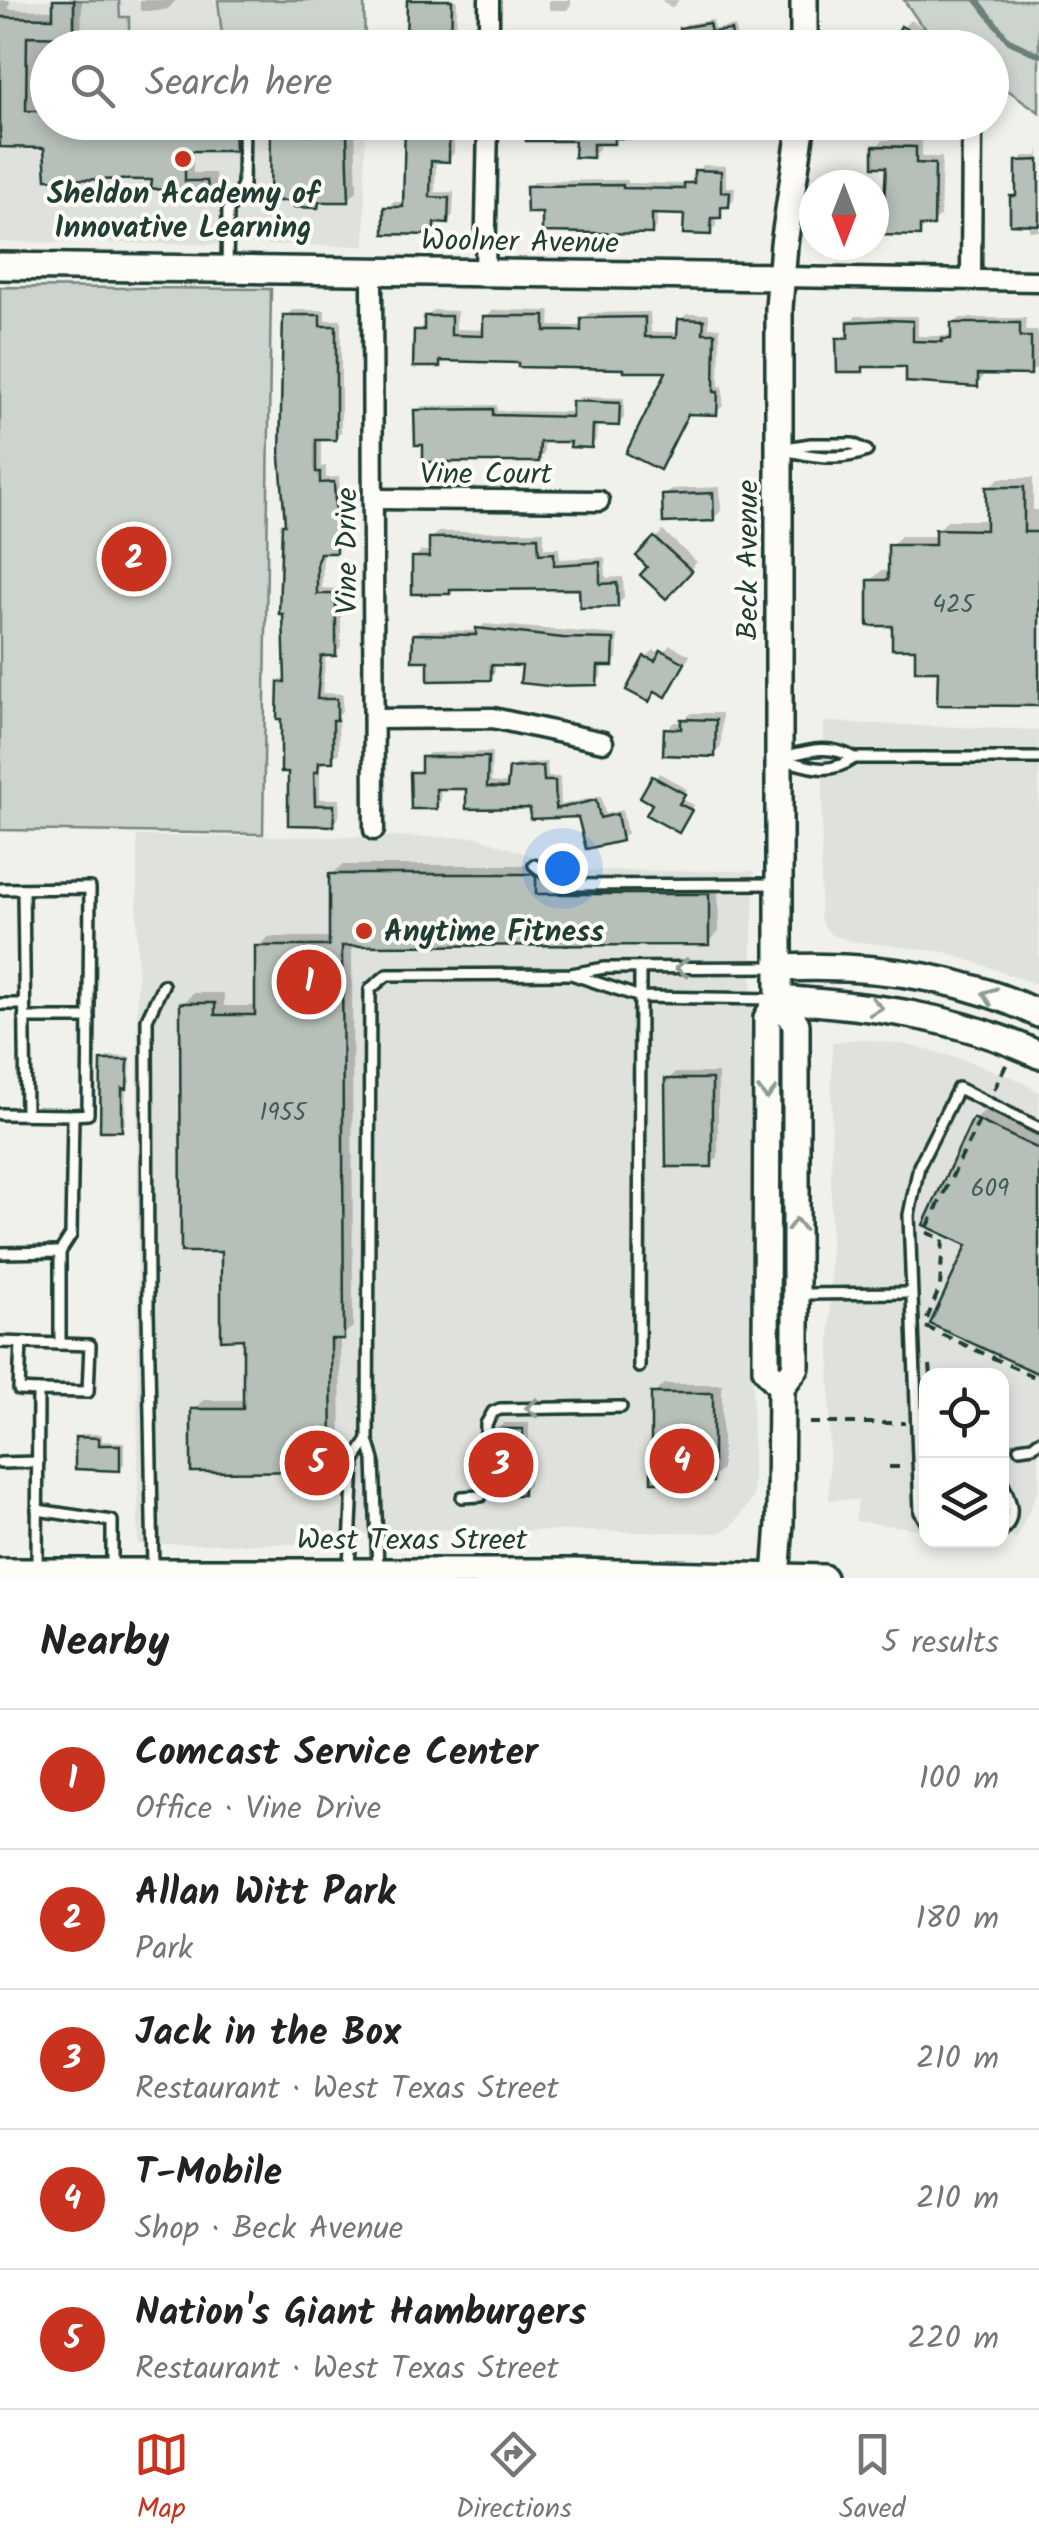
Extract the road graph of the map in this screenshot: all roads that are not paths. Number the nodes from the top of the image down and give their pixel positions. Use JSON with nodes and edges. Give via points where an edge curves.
{"nodes":[{"id":1,"x":489,"y":0,"type":"edge"},
{"id":2,"x":804,"y":0,"type":"edge"},
{"id":3,"x":489,"y":30,"type":"edge"},
{"id":4,"x":804,"y":30,"type":"edge"},
{"id":5,"x":244,"y":140,"type":"edge"},
{"id":6,"x":488,"y":140,"type":"edge"},
{"id":7,"x":800,"y":140,"type":"edge"},
{"id":8,"x":972,"y":140,"type":"edge"},
{"id":9,"x":0,"y":266,"type":"edge"},
{"id":10,"x":228,"y":269,"type":"junction"},
{"id":11,"x":372,"y":272,"type":"junction"},
{"id":12,"x":485,"y":272,"type":"junction"},
{"id":13,"x":781,"y":277,"type":"junction"},
{"id":14,"x":970,"y":280,"type":"junction"},
{"id":15,"x":1039,"y":281,"type":"edge"},
{"id":16,"x":779,"y":449,"type":"junction"},
{"id":17,"x":373,"y":499,"type":"junction"},
{"id":18,"x":599,"y":501,"type":"dead end"},
{"id":19,"x":374,"y":719,"type":"junction"},
{"id":20,"x":603,"y":742,"type":"dead end"},
{"id":21,"x":780,"y":758,"type":"junction"},
{"id":22,"x":854,"y":758,"type":"junction"},
{"id":23,"x":1039,"y":758,"type":"edge"},
{"id":24,"x":374,"y":830,"type":"dead end"},
{"id":25,"x":534,"y":864,"type":"dead end"},
{"id":26,"x":780,"y":884,"type":"junction"},
{"id":27,"x":0,"y":889,"type":"edge"},
{"id":28,"x":22,"y":889,"type":"junction"},
{"id":29,"x":640,"y":968,"type":"junction"},
{"id":30,"x":780,"y":968,"type":"junction"},
{"id":31,"x":571,"y":974,"type":"junction"},
{"id":32,"x":162,"y":985,"type":"dead end"},
{"id":33,"x":640,"y":997,"type":"junction"},
{"id":34,"x":779,"y":999,"type":"junction"},
{"id":35,"x":0,"y":1004,"type":"edge"},
{"id":36,"x":24,"y":1004,"type":"junction"},
{"id":37,"x":1039,"y":1014,"type":"edge"},
{"id":38,"x":24,"y":1018,"type":"junction"},
{"id":39,"x":89,"y":1018,"type":"junction"},
{"id":40,"x":1039,"y":1055,"type":"edge"},
{"id":41,"x":0,"y":1114,"type":"edge"},
{"id":42,"x":26,"y":1114,"type":"junction"},
{"id":43,"x":73,"y":1115,"type":"junction"},
{"id":44,"x":1039,"y":1128,"type":"edge"},
{"id":45,"x":0,"y":1252,"type":"edge"},
{"id":46,"x":60,"y":1252,"type":"junction"},
{"id":47,"x":911,"y":1293,"type":"junction"},
{"id":48,"x":796,"y":1294,"type":"junction"},
{"id":49,"x":0,"y":1342,"type":"edge"},
{"id":50,"x":20,"y":1342,"type":"junction"},
{"id":51,"x":60,"y":1344,"type":"junction"},
{"id":52,"x":639,"y":1367,"type":"dead end"},
{"id":53,"x":781,"y":1387,"type":"junction"},
{"id":54,"x":38,"y":1391,"type":"junction"},
{"id":55,"x":621,"y":1407,"type":"dead end"},
{"id":56,"x":919,"y":1428,"type":"edge"},
{"id":57,"x":368,"y":1440,"type":"junction"},
{"id":58,"x":1039,"y":1441,"type":"edge"},
{"id":59,"x":1018,"y":1448,"type":"dead end"},
{"id":60,"x":486,"y":1458,"type":"dead end"},
{"id":61,"x":38,"y":1462,"type":"junction"},
{"id":62,"x":0,"y":1464,"type":"edge"},
{"id":63,"x":486,"y":1478,"type":"dead end"},
{"id":64,"x":462,"y":1498,"type":"dead end"},
{"id":65,"x":38,"y":1510,"type":"junction"},
{"id":66,"x":0,"y":1572,"type":"edge"},
{"id":67,"x":112,"y":1572,"type":"junction"},
{"id":68,"x":153,"y":1572,"type":"junction"},
{"id":69,"x":49,"y":1575,"type":"edge"},
{"id":70,"x":348,"y":1575,"type":"edge"},
{"id":71,"x":379,"y":1575,"type":"edge"},
{"id":72,"x":776,"y":1577,"type":"edge"},
{"id":73,"x":823,"y":1578,"type":"edge"}],
"edges":[{"from":1,"to":3,"type":"street"},
{"from":2,"to":4,"type":"street"},
{"from":5,"to":10,"type":"lane","via":[[243,184],[228,211]]},
{"from":6,"to":12,"type":"street"},
{"from":7,"to":13,"type":"street","name":"Beck Avenue"},
{"from":8,"to":14,"type":"street"},
{"from":9,"to":10,"type":"street","name":"Woolner Avenue"},
{"from":10,"to":11,"type":"street","name":"Woolner Avenue"},
{"from":11,"to":12,"type":"street","name":"Woolner Avenue"},
{"from":11,"to":17,"type":"street","name":"Vine Drive"},
{"from":12,"to":13,"type":"street","name":"Woolner Avenue"},
{"from":13,"to":14,"type":"street","name":"Woolner Avenue"},
{"from":13,"to":16,"type":"street","name":"Beck Avenue"},
{"from":14,"to":15,"type":"street","name":"Woolner Avenue"},
{"from":16,"to":16,"type":"lane","via":[[811,456],[868,450],[854,444]]},
{"from":16,"to":21,"type":"street","name":"Beck Avenue"},
{"from":17,"to":18,"type":"street","name":"Vine Court"},
{"from":17,"to":19,"type":"street","name":"Vine Drive"},
{"from":19,"to":20,"type":"street","via":[[493,718]]},
{"from":19,"to":24,"type":"street","name":"Vine Drive"},
{"from":21,"to":22,"type":"lane","via":[[826,749]]},
{"from":21,"to":22,"type":"lane","via":[[812,768],[840,768]]},
{"from":21,"to":26,"type":"street","name":"Beck Avenue"},
{"from":22,"to":23,"type":"lane"},
{"from":25,"to":26,"type":"lane","via":[[560,885]]},
{"from":26,"to":30,"type":"street","name":"Beck Avenue"},
{"from":27,"to":28,"type":"lane"},
{"from":28,"to":36,"type":"lane"},
{"from":28,"to":39,"type":"lane","via":[[90,888]]},
{"from":30,"to":29,"type":"lane","one_way":true},
{"from":29,"to":31,"type":"lane"},
{"from":29,"to":33,"type":"lane"},
{"from":30,"to":34,"type":"street","name":"Beck Avenue"},
{"from":37,"to":30,"type":"street","one_way":true,"via":[[910,975]]},
{"from":31,"to":33,"type":"lane"},
{"from":31,"to":57,"type":"lane","via":[[387,974],[370,989]]},
{"from":32,"to":68,"type":"lane","via":[[147,1019]]},
{"from":33,"to":34,"type":"lane"},
{"from":33,"to":52,"type":"lane"},
{"from":34,"to":40,"type":"street","one_way":true,"via":[[909,1012]]},
{"from":48,"to":34,"type":"street","name":"Beck Avenue","one_way":true,"via":[[796,1024]]},
{"from":34,"to":53,"type":"street","name":"Beck Avenue","one_way":true,"via":[[767,1018],[766,1369]]},
{"from":35,"to":36,"type":"lane"},
{"from":36,"to":38,"type":"lane"},
{"from":38,"to":39,"type":"lane"},
{"from":38,"to":42,"type":"lane"},
{"from":39,"to":43,"type":"lane","via":[[88,1114]]},
{"from":41,"to":42,"type":"lane"},
{"from":42,"to":43,"type":"lane"},
{"from":43,"to":46,"type":"lane","via":[[70,1235]]},
{"from":44,"to":47,"type":"lane","via":[[958,1088],[919,1166],[909,1216]]},
{"from":45,"to":46,"type":"lane"},
{"from":46,"to":51,"type":"lane"},
{"from":47,"to":48,"type":"lane"},
{"from":47,"to":56,"type":"lane"},
{"from":48,"to":53,"type":"street","name":"Beck Avenue","via":[[796,1367]]},
{"from":49,"to":50,"type":"lane"},
{"from":50,"to":51,"type":"lane"},
{"from":50,"to":54,"type":"lane","via":[[19,1390]]},
{"from":51,"to":54,"type":"lane","via":[[90,1345],[88,1392]]},
{"from":53,"to":72,"type":"street","name":"Beck Avenue"},
{"from":54,"to":61,"type":"lane"},
{"from":55,"to":60,"type":"lane","one_way":true,"via":[[493,1412],[486,1424]]},
{"from":57,"to":70,"type":"lane","via":[[354,1461]]},
{"from":57,"to":71,"type":"lane"},
{"from":58,"to":59,"type":"lane"},
{"from":61,"to":62,"type":"lane"},
{"from":61,"to":65,"type":"lane"},
{"from":63,"to":64,"type":"lane","via":[[481,1496]]},
{"from":65,"to":67,"type":"lane","via":[[112,1522]]},
{"from":65,"to":69,"type":"lane"},
{"from":66,"to":69,"type":"street","name":"West Texas Street"},
{"from":67,"to":68,"type":"street","name":"West Texas Street"},
{"from":67,"to":69,"type":"street","name":"West Texas Street"},
{"from":68,"to":70,"type":"street","name":"West Texas Street"},
{"from":70,"to":71,"type":"street","name":"West Texas Street"},
{"from":71,"to":72,"type":"street","name":"West Texas Street"},
{"from":72,"to":73,"type":"street","name":"West Texas Street"}]}
